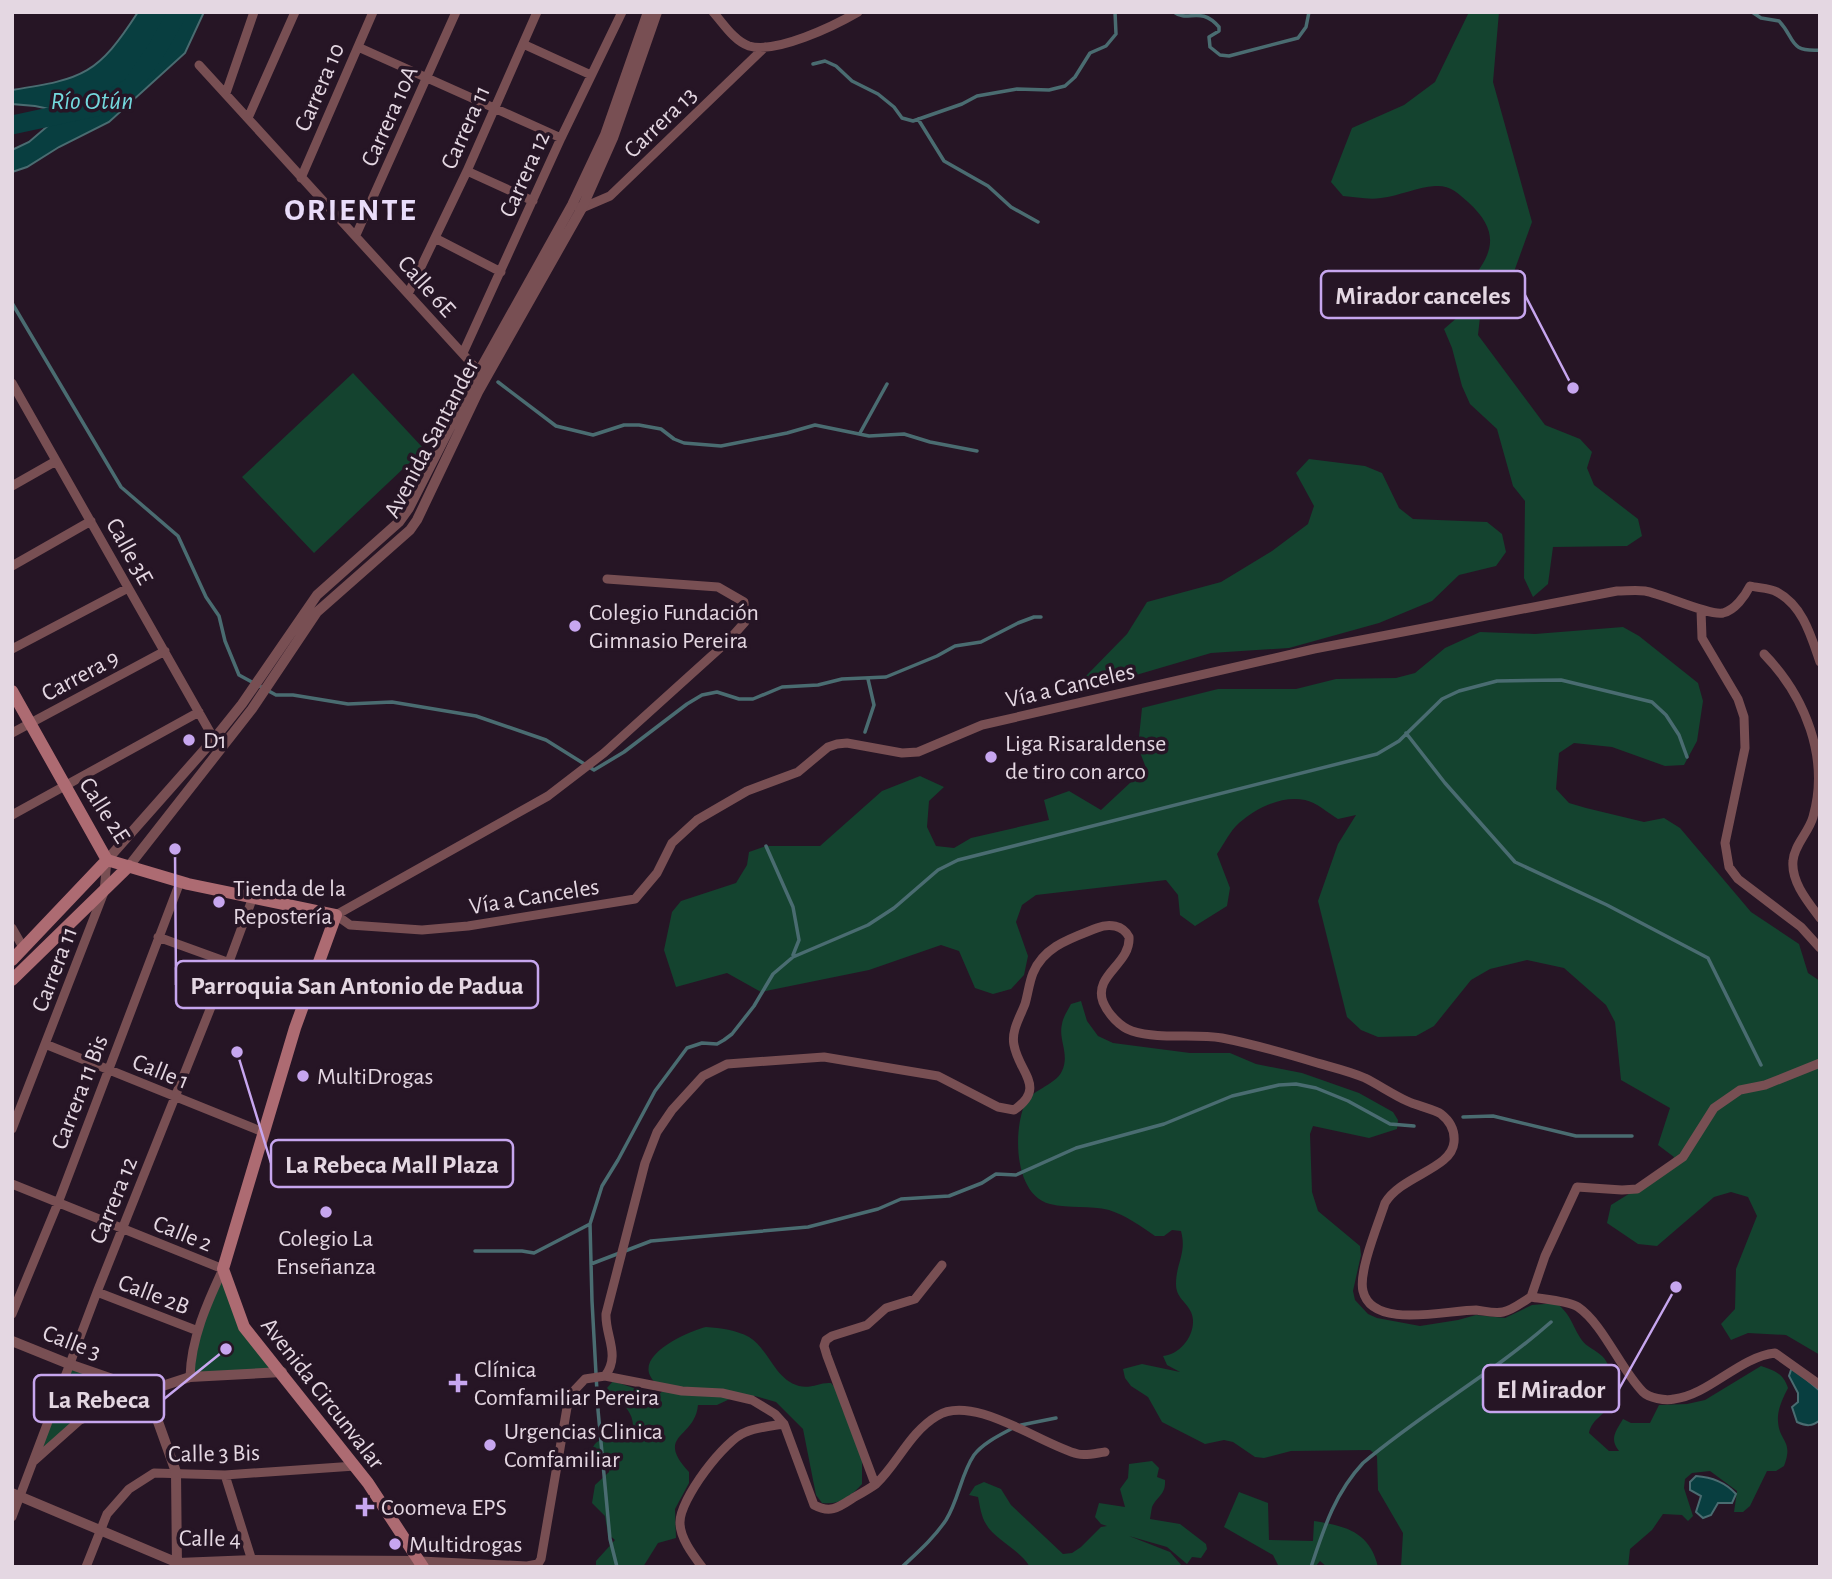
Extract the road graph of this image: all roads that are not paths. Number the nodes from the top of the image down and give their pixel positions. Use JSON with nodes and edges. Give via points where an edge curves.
{"nodes":[{"id":1,"x":254,"y":12,"type":"edge"},
{"id":2,"x":295,"y":12,"type":"edge"},
{"id":3,"x":373,"y":12,"type":"edge"},
{"id":4,"x":456,"y":12,"type":"edge"},
{"id":5,"x":537,"y":12,"type":"edge"},
{"id":6,"x":622,"y":12,"type":"edge"},
{"id":7,"x":648,"y":12,"type":"edge"},
{"id":8,"x":657,"y":12,"type":"edge"},
{"id":9,"x":713,"y":12,"type":"edge"},
{"id":10,"x":858,"y":12,"type":"edge"},
{"id":11,"x":523,"y":44,"type":"junction"},
{"id":12,"x":358,"y":47,"type":"junction"},
{"id":13,"x":765,"y":47,"type":"junction"},
{"id":14,"x":199,"y":65,"type":"dead end"},
{"id":15,"x":591,"y":75,"type":"junction"},
{"id":16,"x":428,"y":77,"type":"junction"},
{"id":17,"x":226,"y":93,"type":"junction"},
{"id":18,"x":495,"y":108,"type":"junction"},
{"id":19,"x":248,"y":118,"type":"junction"},
{"id":20,"x":561,"y":138,"type":"junction"},
{"id":21,"x":467,"y":171,"type":"junction"},
{"id":22,"x":301,"y":178,"type":"junction"},
{"id":23,"x":533,"y":201,"type":"junction"},
{"id":24,"x":577,"y":206,"type":"junction"},
{"id":25,"x":356,"y":235,"type":"junction"},
{"id":26,"x":435,"y":238,"type":"junction"},
{"id":27,"x":500,"y":272,"type":"junction"},
{"id":28,"x":408,"y":294,"type":"junction"},
{"id":29,"x":463,"y":353,"type":"junction"},
{"id":30,"x":482,"y":374,"type":"junction"},
{"id":31,"x":12,"y":383,"type":"edge"},
{"id":32,"x":16,"y":397,"type":"edge"},
{"id":33,"x":56,"y":461,"type":"junction"},
{"id":34,"x":12,"y":486,"type":"edge"},
{"id":35,"x":91,"y":521,"type":"junction"},
{"id":36,"x":12,"y":566,"type":"edge"},
{"id":37,"x":607,"y":579,"type":"dead end"},
{"id":38,"x":128,"y":588,"type":"junction"},
{"id":39,"x":1701,"y":610,"type":"junction"},
{"id":40,"x":12,"y":649,"type":"edge"},
{"id":41,"x":165,"y":651,"type":"junction"},
{"id":42,"x":1764,"y":654,"type":"dead end"},
{"id":43,"x":1820,"y":662,"type":"edge"},
{"id":44,"x":12,"y":691,"type":"edge"},
{"id":45,"x":199,"y":712,"type":"junction"},
{"id":46,"x":30,"y":723,"type":"junction"},
{"id":47,"x":12,"y":733,"type":"edge"},
{"id":48,"x":214,"y":739,"type":"junction"},
{"id":49,"x":64,"y":785,"type":"junction"},
{"id":50,"x":12,"y":815,"type":"edge"},
{"id":51,"x":107,"y":860,"type":"junction"},
{"id":52,"x":129,"y":866,"type":"junction"},
{"id":53,"x":180,"y":882,"type":"junction"},
{"id":54,"x":104,"y":892,"type":"junction"},
{"id":55,"x":253,"y":897,"type":"junction"},
{"id":56,"x":336,"y":915,"type":"junction"},
{"id":57,"x":1820,"y":918,"type":"edge"},
{"id":58,"x":12,"y":928,"type":"edge"},
{"id":59,"x":158,"y":937,"type":"junction"},
{"id":60,"x":1820,"y":948,"type":"edge"},
{"id":61,"x":24,"y":949,"type":"junction"},
{"id":62,"x":12,"y":960,"type":"edge"},
{"id":63,"x":229,"y":962,"type":"junction"},
{"id":64,"x":12,"y":980,"type":"edge"},
{"id":65,"x":307,"y":991,"type":"junction"},
{"id":66,"x":45,"y":1044,"type":"junction"},
{"id":67,"x":1820,"y":1063,"type":"edge"},
{"id":68,"x":107,"y":1069,"type":"junction"},
{"id":69,"x":174,"y":1097,"type":"junction"},
{"id":70,"x":12,"y":1129,"type":"edge"},
{"id":71,"x":263,"y":1132,"type":"junction"},
{"id":72,"x":12,"y":1184,"type":"edge"},
{"id":73,"x":58,"y":1203,"type":"junction"},
{"id":74,"x":123,"y":1230,"type":"junction"},
{"id":75,"x":942,"y":1265,"type":"dead end"},
{"id":76,"x":223,"y":1271,"type":"junction"},
{"id":77,"x":97,"y":1292,"type":"junction"},
{"id":78,"x":1531,"y":1297,"type":"junction"},
{"id":79,"x":12,"y":1314,"type":"edge"},
{"id":80,"x":198,"y":1331,"type":"junction"},
{"id":81,"x":12,"y":1341,"type":"edge"},
{"id":82,"x":69,"y":1364,"type":"junction"},
{"id":83,"x":282,"y":1372,"type":"junction"},
{"id":84,"x":605,"y":1376,"type":"junction"},
{"id":85,"x":190,"y":1377,"type":"junction"},
{"id":86,"x":1820,"y":1385,"type":"edge"},
{"id":87,"x":147,"y":1391,"type":"junction"},
{"id":88,"x":784,"y":1424,"type":"junction"},
{"id":89,"x":1105,"y":1452,"type":"dead end"},
{"id":90,"x":33,"y":1462,"type":"junction"},
{"id":91,"x":355,"y":1466,"type":"junction"},
{"id":92,"x":176,"y":1472,"type":"junction"},
{"id":93,"x":225,"y":1475,"type":"junction"},
{"id":94,"x":875,"y":1484,"type":"junction"},
{"id":95,"x":16,"y":1495,"type":"edge"},
{"id":96,"x":12,"y":1517,"type":"edge"},
{"id":97,"x":101,"y":1531,"type":"junction"},
{"id":98,"x":254,"y":1563,"type":"edge"},
{"id":99,"x":422,"y":1564,"type":"edge"},
{"id":100,"x":177,"y":1565,"type":"edge"},
{"id":101,"x":86,"y":1567,"type":"edge"},
{"id":102,"x":702,"y":1567,"type":"edge"}],
"edges":[{"from":1,"to":17,"type":"street"},
{"from":2,"to":19,"type":"street"},
{"from":3,"to":12,"type":"street","name":"Carrera 10"},
{"from":4,"to":16,"type":"street","name":"Carrera 10A"},
{"from":5,"to":11,"type":"street","name":"Carrera 11"},
{"from":6,"to":15,"type":"street","name":"Carrera 12"},
{"from":7,"to":24,"type":"street","name":"Avenida Santander"},
{"from":8,"to":24,"type":"street","name":"Avenida Santander","via":[[613,138]]},
{"from":9,"to":13,"type":"street","via":[[740,42]]},
{"from":10,"to":13,"type":"street","via":[[841,23]]},
{"from":11,"to":15,"type":"street"},
{"from":11,"to":18,"type":"street","name":"Carrera 11"},
{"from":12,"to":16,"type":"street"},
{"from":12,"to":22,"type":"street","name":"Carrera 10"},
{"from":13,"to":24,"type":"street","name":"Carrera 13","via":[[610,196]]},
{"from":14,"to":17,"type":"street","name":"Calle 6E"},
{"from":15,"to":20,"type":"street","name":"Carrera 12"},
{"from":16,"to":18,"type":"street"},
{"from":16,"to":25,"type":"street","name":"Carrera 10A"},
{"from":17,"to":19,"type":"street","name":"Calle 6E"},
{"from":18,"to":20,"type":"street"},
{"from":18,"to":21,"type":"street","name":"Carrera 11"},
{"from":19,"to":22,"type":"street","name":"Calle 6E"},
{"from":20,"to":23,"type":"street","name":"Carrera 12"},
{"from":21,"to":23,"type":"street"},
{"from":21,"to":26,"type":"street","name":"Carrera 11"},
{"from":22,"to":25,"type":"street","name":"Calle 6E"},
{"from":23,"to":27,"type":"street","name":"Carrera 12"},
{"from":24,"to":30,"type":"street","name":"Avenida Santander"},
{"from":25,"to":28,"type":"street","name":"Calle 6E"},
{"from":26,"to":27,"type":"street"},
{"from":26,"to":28,"type":"street","name":"Carrera 11"},
{"from":27,"to":29,"type":"street","name":"Carrera 12"},
{"from":28,"to":29,"type":"street","name":"Calle 6E"},
{"from":29,"to":30,"type":"street","name":"Calle 6E"},
{"from":30,"to":48,"type":"street","name":"Avenida Santander","via":[[409,509],[317,595]]},
{"from":30,"to":52,"type":"street","name":"Avenida Santander","via":[[410,530],[317,612],[252,709]]},
{"from":31,"to":32,"type":"street","name":"Calle 3E"},
{"from":32,"to":33,"type":"street","name":"Calle 3E"},
{"from":33,"to":34,"type":"street"},
{"from":33,"to":35,"type":"street","name":"Calle 3E"},
{"from":35,"to":36,"type":"street"},
{"from":35,"to":38,"type":"street","name":"Calle 3E"},
{"from":37,"to":56,"type":"street","via":[[718,587],[744,602],[745,622],[604,753],[548,796]]},
{"from":38,"to":40,"type":"street"},
{"from":38,"to":41,"type":"street","name":"Calle 3E"},
{"from":39,"to":43,"type":"street","name":"Vía a Canceles","via":[[1723,613],[1735,606],[1750,586],[1776,592],[1795,607],[1808,627]]},
{"from":39,"to":56,"type":"street","name":"Vía a Canceles","via":[[1644,591],[1617,591],[1314,649],[982,725],[918,752],[837,744],[798,772],[747,791],[690,826],[672,844],[635,900],[422,930],[350,925]]},
{"from":39,"to":60,"type":"street","via":[[1702,638],[1744,717],[1745,748],[1725,843],[1729,867]]},
{"from":41,"to":45,"type":"street","name":"Calle 3E"},
{"from":41,"to":46,"type":"street","name":"Carrera 9"},
{"from":42,"to":57,"type":"street","via":[[1797,700],[1819,757],[1813,816],[1793,861],[1803,895]]},
{"from":44,"to":46,"type":"main road","name":"Calle 2E"},
{"from":45,"to":48,"type":"street","name":"Calle 3E"},
{"from":45,"to":49,"type":"street"},
{"from":46,"to":47,"type":"street","name":"Carrera 9"},
{"from":46,"to":49,"type":"main road","name":"Calle 2E"},
{"from":48,"to":51,"type":"street","name":"Avenida Santander"},
{"from":49,"to":50,"type":"street"},
{"from":49,"to":51,"type":"main road","name":"Calle 2E"},
{"from":51,"to":52,"type":"main road","name":"Calle 2E"},
{"from":51,"to":54,"type":"street","name":"Carrera 11"},
{"from":51,"to":61,"type":"main road","name":"Avenida Santander"},
{"from":52,"to":53,"type":"main road","name":"Calle 2E"},
{"from":52,"to":54,"type":"main road","name":"Avenida Santander"},
{"from":53,"to":55,"type":"main road","name":"Calle 2E"},
{"from":53,"to":59,"type":"street","name":"Carrera 11 Bis"},
{"from":54,"to":64,"type":"main road","name":"Avenida Santander"},
{"from":54,"to":66,"type":"street","name":"Carrera 11"},
{"from":55,"to":56,"type":"main road","name":"Calle 2E"},
{"from":55,"to":63,"type":"street","name":"Carrera 12"},
{"from":56,"to":65,"type":"main road"},
{"from":58,"to":61,"type":"street"},
{"from":59,"to":63,"type":"street"},
{"from":59,"to":68,"type":"street","name":"Carrera 11 Bis"},
{"from":61,"to":62,"type":"main road","name":"Avenida Santander"},
{"from":63,"to":65,"type":"street"},
{"from":63,"to":69,"type":"street","name":"Carrera 12"},
{"from":65,"to":71,"type":"main road"},
{"from":66,"to":68,"type":"street","name":"Calle 1"},
{"from":66,"to":70,"type":"street","name":"Carrera 11"},
{"from":67,"to":78,"type":"street","via":[[1740,1090],[1714,1108],[1683,1157],[1637,1189],[1577,1187]]},
{"from":68,"to":69,"type":"street","name":"Calle 1"},
{"from":68,"to":73,"type":"street","name":"Carrera 11 Bis"},
{"from":69,"to":71,"type":"street","name":"Calle 1"},
{"from":69,"to":74,"type":"street","name":"Carrera 12"},
{"from":71,"to":76,"type":"main road"},
{"from":72,"to":73,"type":"street","name":"Calle 2"},
{"from":73,"to":74,"type":"street","name":"Calle 2"},
{"from":73,"to":79,"type":"street","name":"Carrera 11 Bis"},
{"from":74,"to":76,"type":"street","name":"Calle 2"},
{"from":74,"to":77,"type":"street","name":"Carrera 12"},
{"from":75,"to":94,"type":"street","via":[[915,1299],[886,1308],[867,1325],[832,1336],[824,1346]]},
{"from":76,"to":80,"type":"street"},
{"from":76,"to":83,"type":"main road","name":"Avenida Circunvalar","via":[[244,1327]]},
{"from":77,"to":80,"type":"street","name":"Calle 2B"},
{"from":77,"to":82,"type":"street","name":"Carrera 12"},
{"from":78,"to":84,"type":"street","via":[[1506,1312],[1495,1313],[1387,1314],[1371,1305],[1361,1282],[1385,1203],[1403,1183],[1449,1156],[1453,1128],[1440,1113],[1336,1069],[1220,1038],[1146,1034],[1124,1027],[1107,1010],[1102,987],[1126,955],[1129,937],[1119,927],[1108,925],[1054,947],[1038,962],[1014,1030],[1013,1045],[1028,1074],[1030,1090],[1025,1102],[1014,1110],[998,1107],[938,1076],[824,1057],[727,1064],[703,1076],[657,1132],[645,1163],[606,1314],[613,1357]]},
{"from":78,"to":86,"type":"street","via":[[1577,1306],[1645,1394],[1675,1399],[1771,1353],[1781,1355]]},
{"from":80,"to":85,"type":"street"},
{"from":81,"to":82,"type":"street","name":"Calle 3"},
{"from":82,"to":87,"type":"street","name":"Calle 3"},
{"from":82,"to":90,"type":"street","name":"Carrera 12"},
{"from":83,"to":85,"type":"street"},
{"from":83,"to":91,"type":"main road","name":"Avenida Circunvalar"},
{"from":84,"to":88,"type":"street","via":[[752,1400]]},
{"from":84,"to":99,"type":"street","via":[[585,1379],[569,1396],[538,1564]]},
{"from":85,"to":87,"type":"street"},
{"from":87,"to":90,"type":"street","via":[[80,1420]]},
{"from":87,"to":92,"type":"street"},
{"from":88,"to":94,"type":"street","via":[[814,1505],[834,1510]]},
{"from":88,"to":102,"type":"street","via":[[745,1432],[726,1447],[689,1497],[681,1530]]},
{"from":89,"to":94,"type":"street","via":[[1080,1454],[976,1412],[938,1414]]},
{"from":90,"to":95,"type":"street","name":"Carrera 12"},
{"from":91,"to":93,"type":"street","name":"Calle 3 Bis"},
{"from":91,"to":99,"type":"main road","name":"Avenida Circunvalar"},
{"from":92,"to":93,"type":"street","name":"Calle 3 Bis"},
{"from":92,"to":97,"type":"street","name":"Calle 3 Bis","via":[[154,1473],[129,1489],[107,1514]]},
{"from":92,"to":100,"type":"street"},
{"from":93,"to":98,"type":"street"},
{"from":95,"to":96,"type":"street","name":"Carrera 12"},
{"from":95,"to":97,"type":"street","name":"Calle 4"},
{"from":97,"to":100,"type":"street","name":"Calle 4"},
{"from":97,"to":101,"type":"street","name":"Calle 3 Bis"},
{"from":98,"to":99,"type":"street","name":"Calle 4"},
{"from":98,"to":100,"type":"street","name":"Calle 4"}]}
